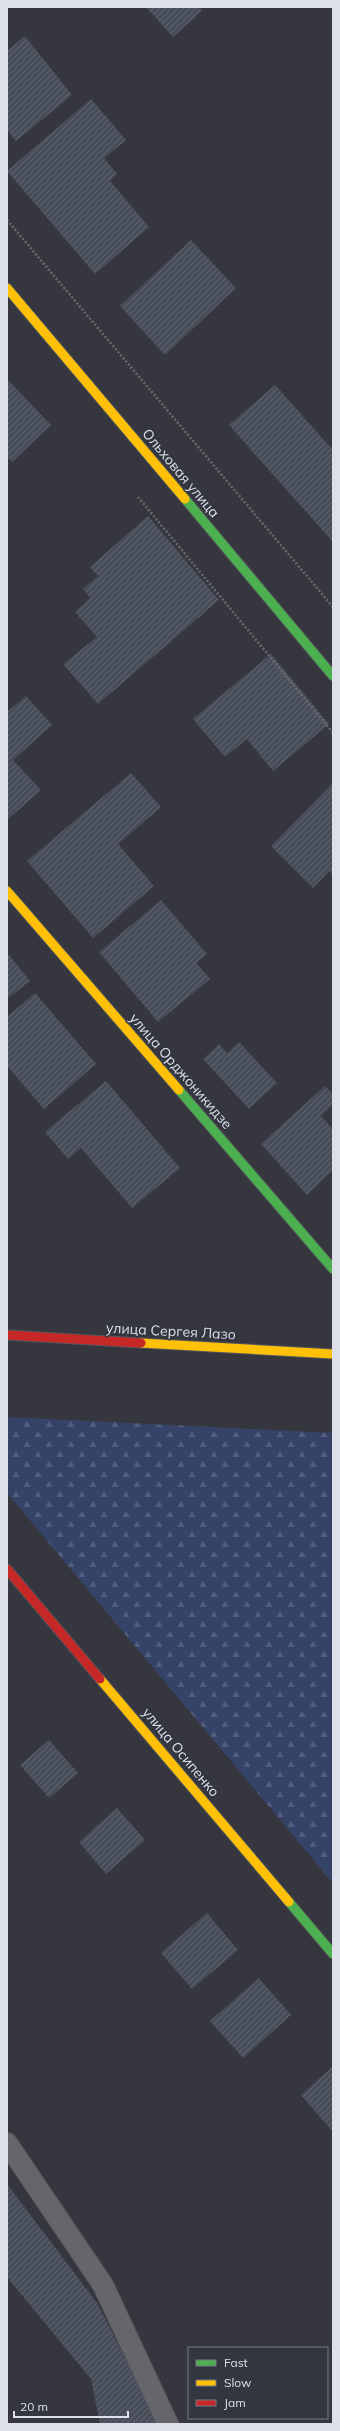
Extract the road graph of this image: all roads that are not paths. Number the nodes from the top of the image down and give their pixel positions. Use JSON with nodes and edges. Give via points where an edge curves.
{"nodes":[{"id":1,"x":7,"y":288,"type":"edge"},
{"id":2,"x":333,"y":676,"type":"edge"},
{"id":3,"x":7,"y":891,"type":"edge"},
{"id":4,"x":333,"y":1268,"type":"edge"},
{"id":5,"x":7,"y":1335,"type":"edge"},
{"id":6,"x":333,"y":1354,"type":"edge"},
{"id":7,"x":7,"y":1569,"type":"edge"},
{"id":8,"x":333,"y":1954,"type":"edge"},
{"id":9,"x":7,"y":2143,"type":"edge"},
{"id":10,"x":168,"y":2424,"type":"edge"}],
"edges":[{"from":1,"to":2,"type":"street","name":"Ольховая улица"},
{"from":3,"to":4,"type":"street","name":"улица Орджоникидзе"},
{"from":5,"to":6,"type":"street","name":"улица Сергея Лазо"},
{"from":7,"to":8,"type":"street","name":"улица Осипенко"},
{"from":9,"to":10,"type":"lane","via":[[103,2286]]}]}
